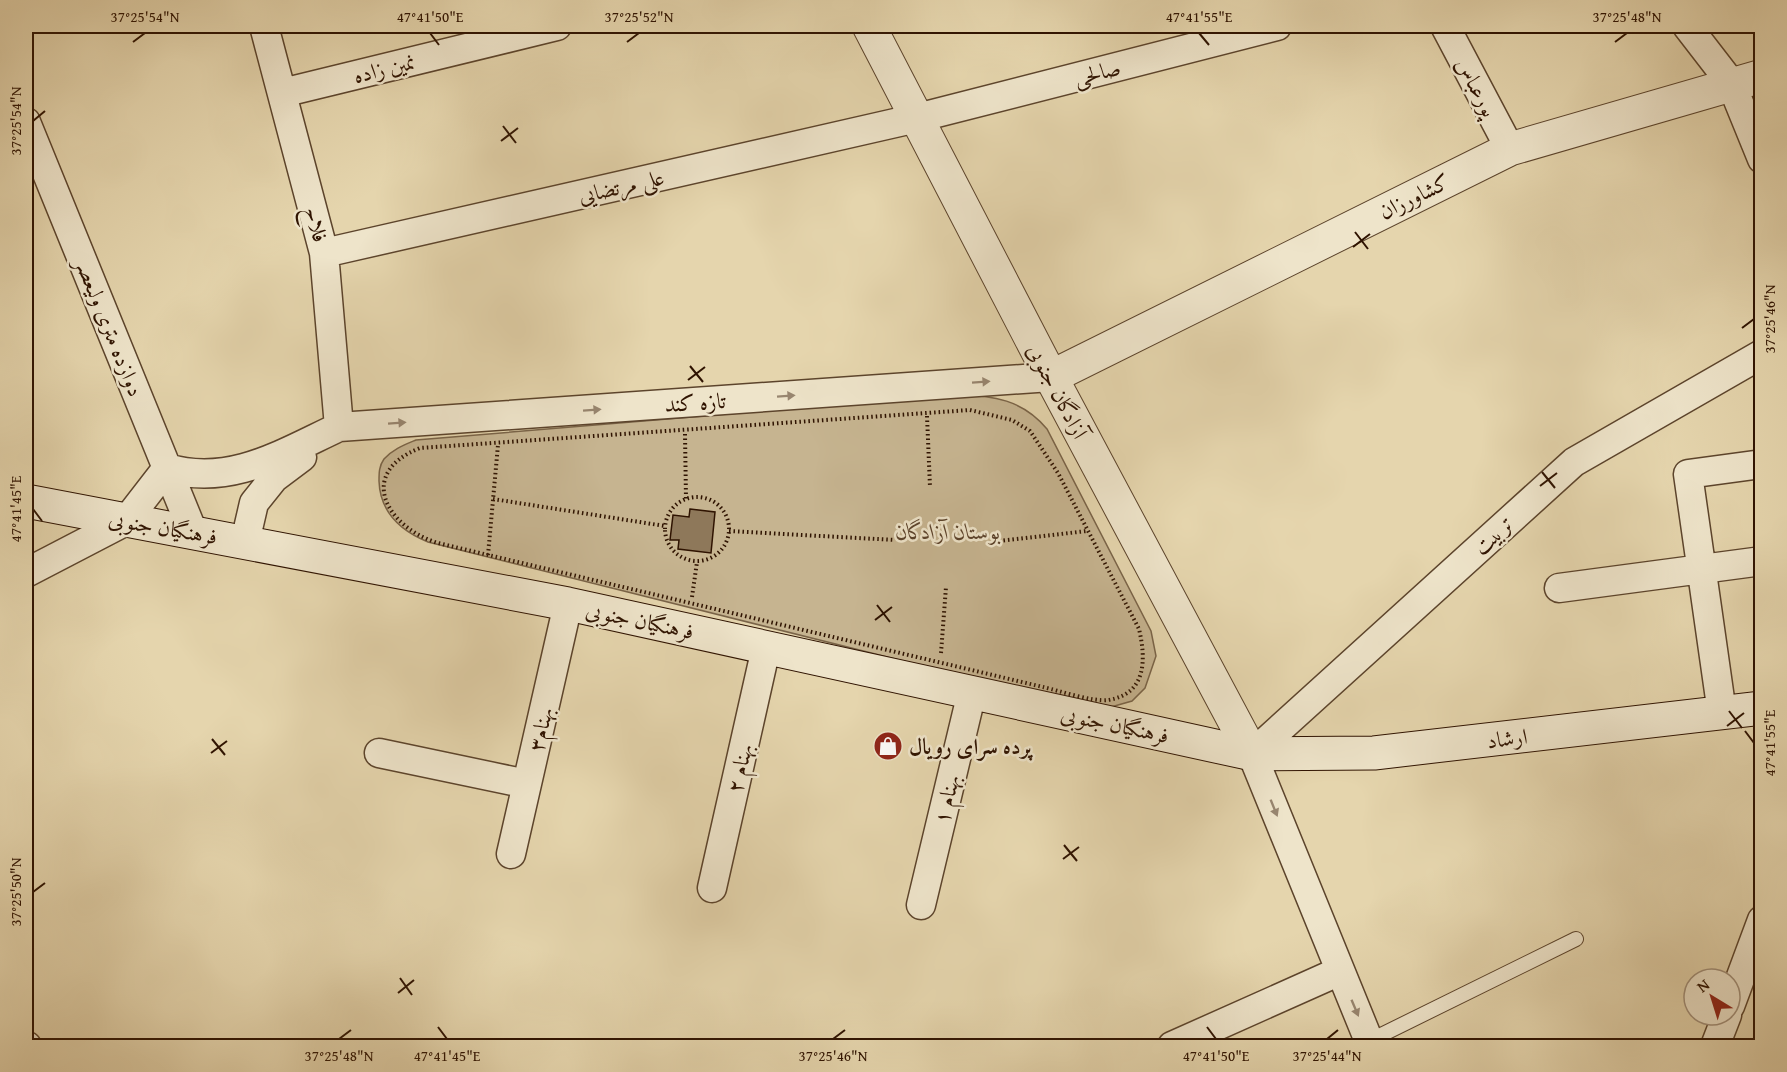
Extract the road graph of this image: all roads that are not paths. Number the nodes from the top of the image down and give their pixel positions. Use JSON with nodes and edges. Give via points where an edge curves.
{"nodes":[{"id":1,"x":264,"y":26,"type":"edge"},
{"id":2,"x":557,"y":26,"type":"edge"},
{"id":3,"x":869,"y":26,"type":"edge"},
{"id":4,"x":1277,"y":26,"type":"edge"},
{"id":5,"x":1445,"y":26,"type":"edge"},
{"id":6,"x":1687,"y":26,"type":"edge"},
{"id":7,"x":1746,"y":79,"type":"edge"},
{"id":8,"x":282,"y":93,"type":"junction"},
{"id":9,"x":918,"y":118,"type":"junction"},
{"id":10,"x":26,"y":122,"type":"edge"},
{"id":11,"x":1510,"y":149,"type":"junction"},
{"id":12,"x":1761,"y":159,"type":"edge"},
{"id":13,"x":324,"y":253,"type":"junction"},
{"id":14,"x":1761,"y":354,"type":"edge"},
{"id":15,"x":1051,"y":377,"type":"junction"},
{"id":16,"x":339,"y":427,"type":"junction"},
{"id":17,"x":1761,"y":465,"type":"edge"},
{"id":18,"x":167,"y":468,"type":"junction"},
{"id":19,"x":26,"y":501,"type":"edge"},
{"id":20,"x":126,"y":521,"type":"junction"},
{"id":21,"x":193,"y":532,"type":"junction"},
{"id":22,"x":246,"y":542,"type":"junction"},
{"id":23,"x":1761,"y":561,"type":"edge"},
{"id":24,"x":1702,"y":570,"type":"junction"},
{"id":25,"x":26,"y":573,"type":"edge"},
{"id":26,"x":1559,"y":588,"type":"dead end"},
{"id":27,"x":568,"y":604,"type":"junction"},
{"id":28,"x":766,"y":648,"type":"junction"},
{"id":29,"x":972,"y":692,"type":"junction"},
{"id":30,"x":1761,"y":708,"type":"edge"},
{"id":31,"x":1722,"y":713,"type":"junction"},
{"id":32,"x":379,"y":753,"type":"dead end"},
{"id":33,"x":1252,"y":754,"type":"junction"},
{"id":34,"x":527,"y":784,"type":"junction"},
{"id":35,"x":511,"y":854,"type":"dead end"},
{"id":36,"x":712,"y":888,"type":"dead end"},
{"id":37,"x":921,"y":905,"type":"dead end"},
{"id":38,"x":1761,"y":920,"type":"edge"},
{"id":39,"x":1576,"y":939,"type":"dead end"},
{"id":40,"x":1340,"y":971,"type":"junction"},
{"id":41,"x":1742,"y":973,"type":"edge"},
{"id":42,"x":1722,"y":1027,"type":"edge"},
{"id":43,"x":1370,"y":1044,"type":"edge"},
{"id":44,"x":1172,"y":1047,"type":"edge"},
{"id":45,"x":1715,"y":1047,"type":"edge"}],
"edges":[{"from":1,"to":8,"type":"street","name":"فلاح"},
{"from":2,"to":8,"type":"street","name":"نمین زاده"},
{"from":3,"to":9,"type":"main road","name":"آزادگان جنوبی"},
{"from":4,"to":9,"type":"street","name":"صالحی"},
{"from":5,"to":11,"type":"street","name":"پورعباس"},
{"from":6,"to":7,"type":"street"},
{"from":7,"to":11,"type":"main road","name":"کشاورزان"},
{"from":7,"to":12,"type":"street"},
{"from":8,"to":13,"type":"street","name":"فلاح"},
{"from":9,"to":13,"type":"street","name":"علی مرتضایی"},
{"from":9,"to":15,"type":"main road","name":"آزادگان جنوبی"},
{"from":10,"to":18,"type":"street","name":"دوازده متری ولیعصر"},
{"from":11,"to":15,"type":"main road","name":"کشاورزان"},
{"from":13,"to":16,"type":"street","name":"فلاح"},
{"from":14,"to":33,"type":"street","name":"تربیت","via":[[1574,462]]},
{"from":16,"to":15,"type":"street","name":"تازه کند","one_way":true},
{"from":15,"to":33,"type":"main road","name":"آزادگان جنوبی"},
{"from":16,"to":18,"type":"street","via":[[260,464],[226,473],[190,475]]},
{"from":16,"to":22,"type":"street","via":[[274,478],[254,503]]},
{"from":17,"to":24,"type":"street","via":[[1688,474]]},
{"from":18,"to":20,"type":"street"},
{"from":18,"to":21,"type":"street","name":"دوازده متری ولیعصر"},
{"from":19,"to":20,"type":"main road","name":"فرهنگیان جنوبی"},
{"from":20,"to":21,"type":"main road","name":"فرهنگیان جنوبی"},
{"from":20,"to":25,"type":"street"},
{"from":21,"to":22,"type":"main road","name":"فرهنگیان جنوبی"},
{"from":22,"to":27,"type":"main road","name":"فرهنگیان جنوبی"},
{"from":23,"to":24,"type":"street"},
{"from":24,"to":26,"type":"street"},
{"from":24,"to":31,"type":"street"},
{"from":27,"to":28,"type":"main road","name":"فرهنگیان جنوبی"},
{"from":27,"to":34,"type":"street","name":"بهنام۳"},
{"from":28,"to":29,"type":"main road","name":"فرهنگیان جنوبی"},
{"from":28,"to":36,"type":"street","name":"بهنام ۲"},
{"from":29,"to":33,"type":"main road","name":"فرهنگیان جنوبی"},
{"from":29,"to":37,"type":"street","name":"بهنام ۱"},
{"from":30,"to":31,"type":"main road","name":"ارشاد"},
{"from":31,"to":33,"type":"main road","name":"ارشاد","via":[[1374,753]]},
{"from":32,"to":34,"type":"street"},
{"from":33,"to":40,"type":"street","one_way":true},
{"from":34,"to":35,"type":"street","name":"بهنام۳"},
{"from":38,"to":41,"type":"street"},
{"from":39,"to":43,"type":"lane"},
{"from":40,"to":43,"type":"street","one_way":true},
{"from":40,"to":44,"type":"street"},
{"from":42,"to":45,"type":"street"}]}
